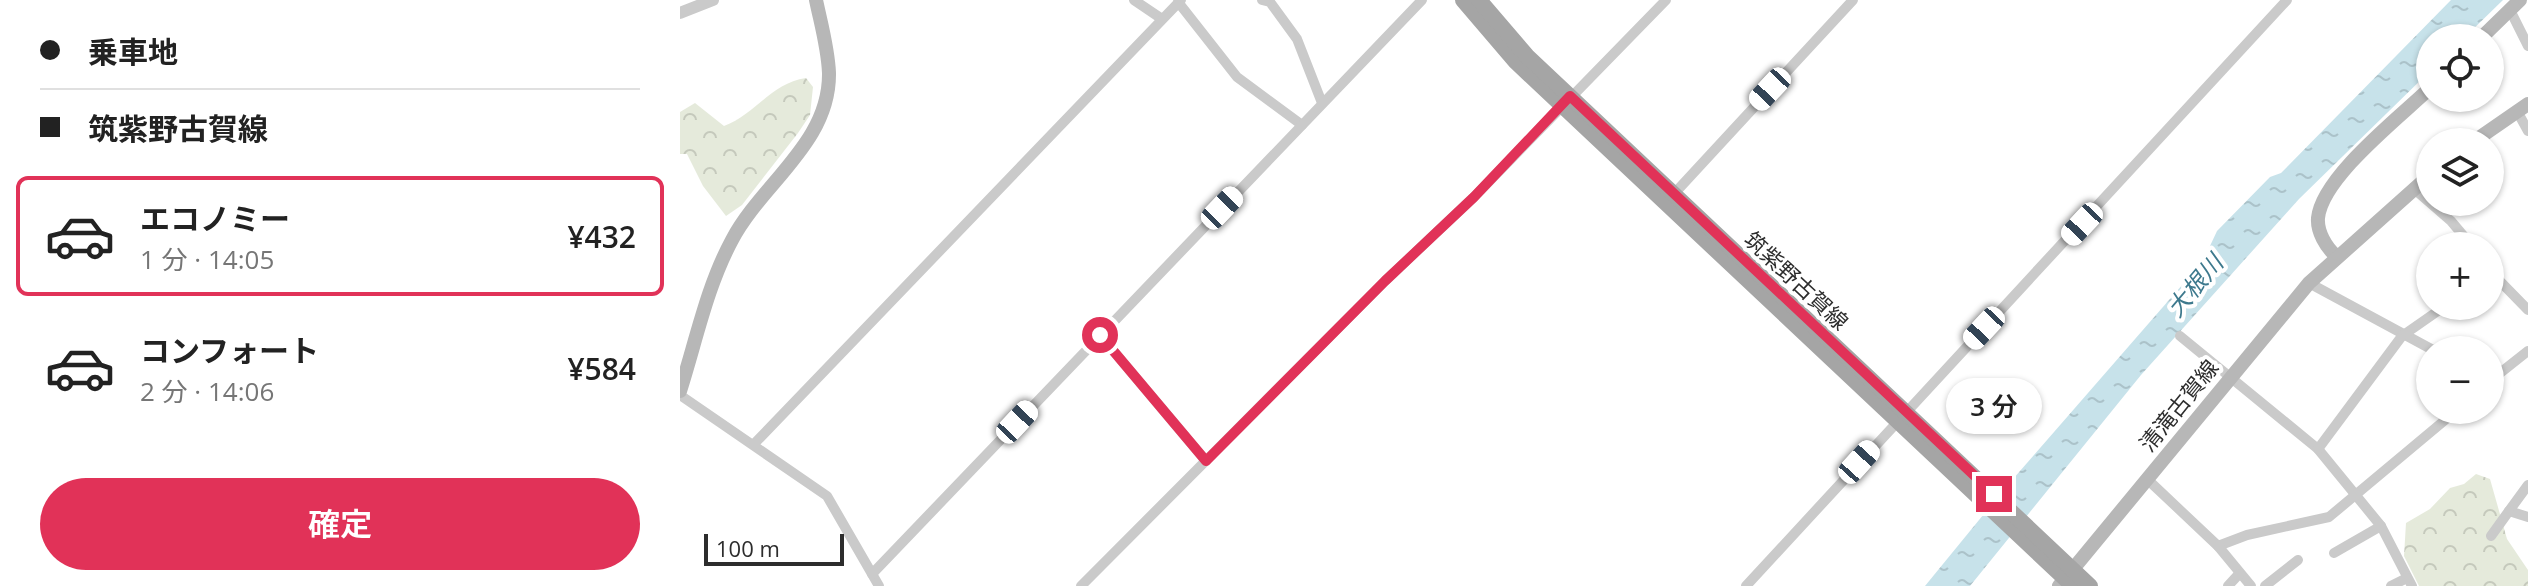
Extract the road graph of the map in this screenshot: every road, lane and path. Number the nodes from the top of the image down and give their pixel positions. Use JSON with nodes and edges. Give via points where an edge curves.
{"nodes":[{"id":1,"x":713,"y":0,"type":"edge"},
{"id":2,"x":816,"y":0,"type":"edge"},
{"id":3,"x":1134,"y":0,"type":"edge"},
{"id":4,"x":1262,"y":0,"type":"edge"},
{"id":5,"x":1422,"y":0,"type":"edge"},
{"id":6,"x":1463,"y":0,"type":"edge"},
{"id":7,"x":1479,"y":0,"type":"edge"},
{"id":8,"x":1666,"y":0,"type":"edge"},
{"id":9,"x":2287,"y":0,"type":"edge"},
{"id":10,"x":1180,"y":1,"type":"edge"},
{"id":11,"x":1848,"y":2,"type":"edge"},
{"id":12,"x":2515,"y":5,"type":"edge"},
{"id":13,"x":680,"y":13,"type":"edge"},
{"id":14,"x":1162,"y":19,"type":"junction"},
{"id":15,"x":2495,"y":24,"type":"edge"},
{"id":16,"x":2528,"y":46,"type":"edge"},
{"id":17,"x":1566,"y":101,"type":"junction"},
{"id":18,"x":2416,"y":102,"type":"edge"},
{"id":19,"x":1322,"y":103,"type":"junction"},
{"id":20,"x":2522,"y":108,"type":"edge"},
{"id":21,"x":1302,"y":125,"type":"junction"},
{"id":22,"x":2493,"y":128,"type":"edge"},
{"id":23,"x":2528,"y":131,"type":"edge"},
{"id":24,"x":2416,"y":186,"type":"edge"},
{"id":25,"x":2413,"y":188,"type":"junction"},
{"id":26,"x":1669,"y":198,"type":"junction"},
{"id":27,"x":2460,"y":232,"type":"edge"},
{"id":28,"x":2336,"y":256,"type":"junction"},
{"id":29,"x":2309,"y":283,"type":"junction"},
{"id":30,"x":2504,"y":286,"type":"edge"},
{"id":31,"x":2528,"y":310,"type":"edge"},
{"id":32,"x":2425,"y":320,"type":"edge"},
{"id":33,"x":1100,"y":335,"type":"junction"},
{"id":34,"x":2180,"y":336,"type":"dead end"},
{"id":35,"x":2402,"y":336,"type":"junction"},
{"id":36,"x":2416,"y":342,"type":"edge"},
{"id":37,"x":2528,"y":351,"type":"edge"},
{"id":38,"x":2504,"y":369,"type":"edge"},
{"id":39,"x":2230,"y":377,"type":"junction"},
{"id":40,"x":680,"y":393,"type":"edge"},
{"id":41,"x":1901,"y":416,"type":"junction"},
{"id":42,"x":2441,"y":424,"type":"edge"},
{"id":43,"x":754,"y":444,"type":"junction"},
{"id":44,"x":2318,"y":449,"type":"junction"},
{"id":45,"x":1206,"y":461,"type":"junction"},
{"id":46,"x":2147,"y":479,"type":"junction"},
{"id":47,"x":2528,"y":485,"type":"edge"},
{"id":48,"x":2359,"y":495,"type":"junction"},
{"id":49,"x":2509,"y":511,"type":"junction"},
{"id":50,"x":2528,"y":517,"type":"edge"},
{"id":51,"x":2381,"y":526,"type":"junction"},
{"id":52,"x":2491,"y":536,"type":"dead end"},
{"id":53,"x":2218,"y":546,"type":"junction"},
{"id":54,"x":2334,"y":553,"type":"dead end"},
{"id":55,"x":2298,"y":560,"type":"dead end"},
{"id":56,"x":872,"y":574,"type":"junction"},
{"id":57,"x":2239,"y":574,"type":"junction"},
{"id":58,"x":2068,"y":580,"type":"edge"},
{"id":59,"x":2410,"y":582,"type":"edge"},
{"id":60,"x":879,"y":586,"type":"edge"},
{"id":61,"x":1081,"y":586,"type":"edge"},
{"id":62,"x":1746,"y":586,"type":"edge"},
{"id":63,"x":2090,"y":586,"type":"edge"},
{"id":64,"x":2228,"y":586,"type":"edge"},
{"id":65,"x":2251,"y":586,"type":"edge"},
{"id":66,"x":2265,"y":586,"type":"edge"},
{"id":67,"x":2391,"y":586,"type":"edge"}],
"edges":[{"from":1,"to":13,"type":"street"},
{"from":2,"to":40,"type":"main road","via":[[828,57],[823,110],[804,147],[758,200],[726,250]]},
{"from":3,"to":14,"type":"street"},
{"from":4,"to":19,"type":"street","via":[[1270,2],[1297,39]]},
{"from":5,"to":19,"type":"street"},
{"from":6,"to":17,"type":"main road","name":"筑紫野古賀線","via":[[1506,52]]},
{"from":7,"to":17,"type":"main road","name":"筑紫野古賀線"},
{"from":8,"to":17,"type":"street"},
{"from":9,"to":41,"type":"street"},
{"from":10,"to":14,"type":"street"},
{"from":10,"to":21,"type":"street","via":[[1237,77]]},
{"from":11,"to":26,"type":"street"},
{"from":12,"to":15,"type":"main road"},
{"from":12,"to":16,"type":"street"},
{"from":14,"to":43,"type":"street"},
{"from":17,"to":26,"type":"main road","name":"筑紫野古賀線"},
{"from":17,"to":45,"type":"street"},
{"from":18,"to":28,"type":"main road","via":[[2326,193],[2318,219],[2320,233]]},
{"from":19,"to":21,"type":"street"},
{"from":20,"to":22,"type":"main road"},
{"from":20,"to":23,"type":"street"},
{"from":21,"to":33,"type":"street"},
{"from":24,"to":25,"type":"main road","name":"清滝古賀線"},
{"from":25,"to":27,"type":"street"},
{"from":25,"to":28,"type":"main road","name":"清滝古賀線"},
{"from":26,"to":41,"type":"main road","name":"筑紫野古賀線"},
{"from":28,"to":29,"type":"main road","name":"清滝古賀線"},
{"from":29,"to":35,"type":"street"},
{"from":29,"to":39,"type":"main road","name":"清滝古賀線"},
{"from":30,"to":31,"type":"street"},
{"from":32,"to":35,"type":"street"},
{"from":33,"to":45,"type":"street"},
{"from":33,"to":56,"type":"street"},
{"from":34,"to":39,"type":"street"},
{"from":35,"to":36,"type":"street"},
{"from":35,"to":44,"type":"street"},
{"from":37,"to":38,"type":"street"},
{"from":39,"to":44,"type":"street"},
{"from":39,"to":46,"type":"main road","name":"清滝古賀線"},
{"from":40,"to":43,"type":"street"},
{"from":41,"to":58,"type":"main road","name":"筑紫野古賀線","via":[[2024,531]]},
{"from":41,"to":62,"type":"street"},
{"from":42,"to":48,"type":"street"},
{"from":43,"to":56,"type":"street","via":[[827,496]]},
{"from":44,"to":48,"type":"street"},
{"from":45,"to":61,"type":"street"},
{"from":46,"to":53,"type":"street"},
{"from":46,"to":58,"type":"main road","name":"清滝古賀線"},
{"from":47,"to":49,"type":"street"},
{"from":48,"to":51,"type":"street"},
{"from":48,"to":53,"type":"street","via":[[2329,517]]},
{"from":49,"to":50,"type":"street"},
{"from":49,"to":52,"type":"street"},
{"from":51,"to":54,"type":"street"},
{"from":51,"to":59,"type":"street"},
{"from":53,"to":57,"type":"street"},
{"from":55,"to":66,"type":"street"},
{"from":56,"to":60,"type":"street"},
{"from":57,"to":64,"type":"street"},
{"from":57,"to":65,"type":"street"},
{"from":58,"to":63,"type":"main road","name":"筑紫野古賀線"},
{"from":59,"to":67,"type":"street"}]}
